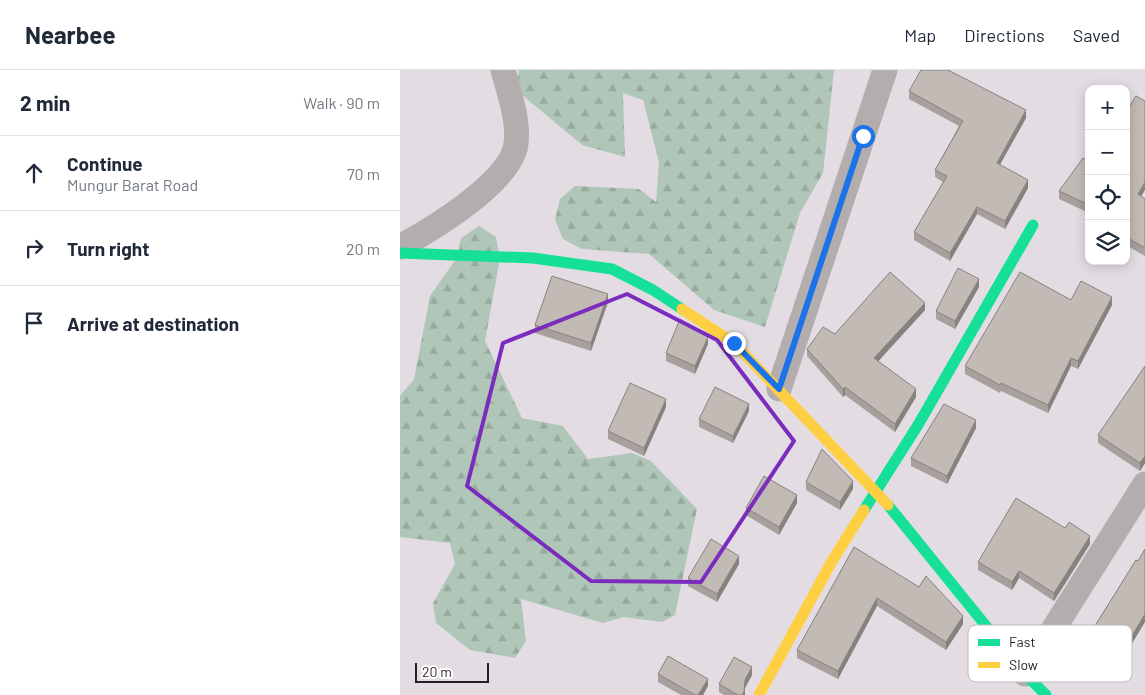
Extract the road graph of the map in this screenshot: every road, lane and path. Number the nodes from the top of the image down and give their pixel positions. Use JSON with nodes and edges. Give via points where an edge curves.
{"nodes":[{"id":1,"x":504,"y":70,"type":"edge"},
{"id":2,"x":884,"y":70,"type":"edge"},
{"id":3,"x":1033,"y":225,"type":"dead end"},
{"id":4,"x":400,"y":246,"type":"edge"},
{"id":5,"x":400,"y":253,"type":"edge"},
{"id":6,"x":779,"y":389,"type":"junction"},
{"id":7,"x":1145,"y":484,"type":"edge"},
{"id":8,"x":876,"y":490,"type":"junction"},
{"id":9,"x":985,"y":625,"type":"edge"},
{"id":10,"x":1056,"y":625,"type":"edge"},
{"id":11,"x":1033,"y":682,"type":"edge"},
{"id":12,"x":760,"y":695,"type":"edge"},
{"id":13,"x":1046,"y":695,"type":"edge"}],
"edges":[{"from":1,"to":4,"type":"street","via":[[515,124],[515,147],[510,162],[441,224]]},
{"from":2,"to":6,"type":"street"},
{"from":3,"to":8,"type":"main road","via":[[918,425]]},
{"from":5,"to":6,"type":"main road","via":[[533,258],[612,269],[653,290],[734,343]]},
{"from":6,"to":8,"type":"main road"},
{"from":7,"to":10,"type":"street"},
{"from":8,"to":9,"type":"main road"},
{"from":8,"to":12,"type":"main road","via":[[832,562]]},
{"from":11,"to":13,"type":"main road"}]}
